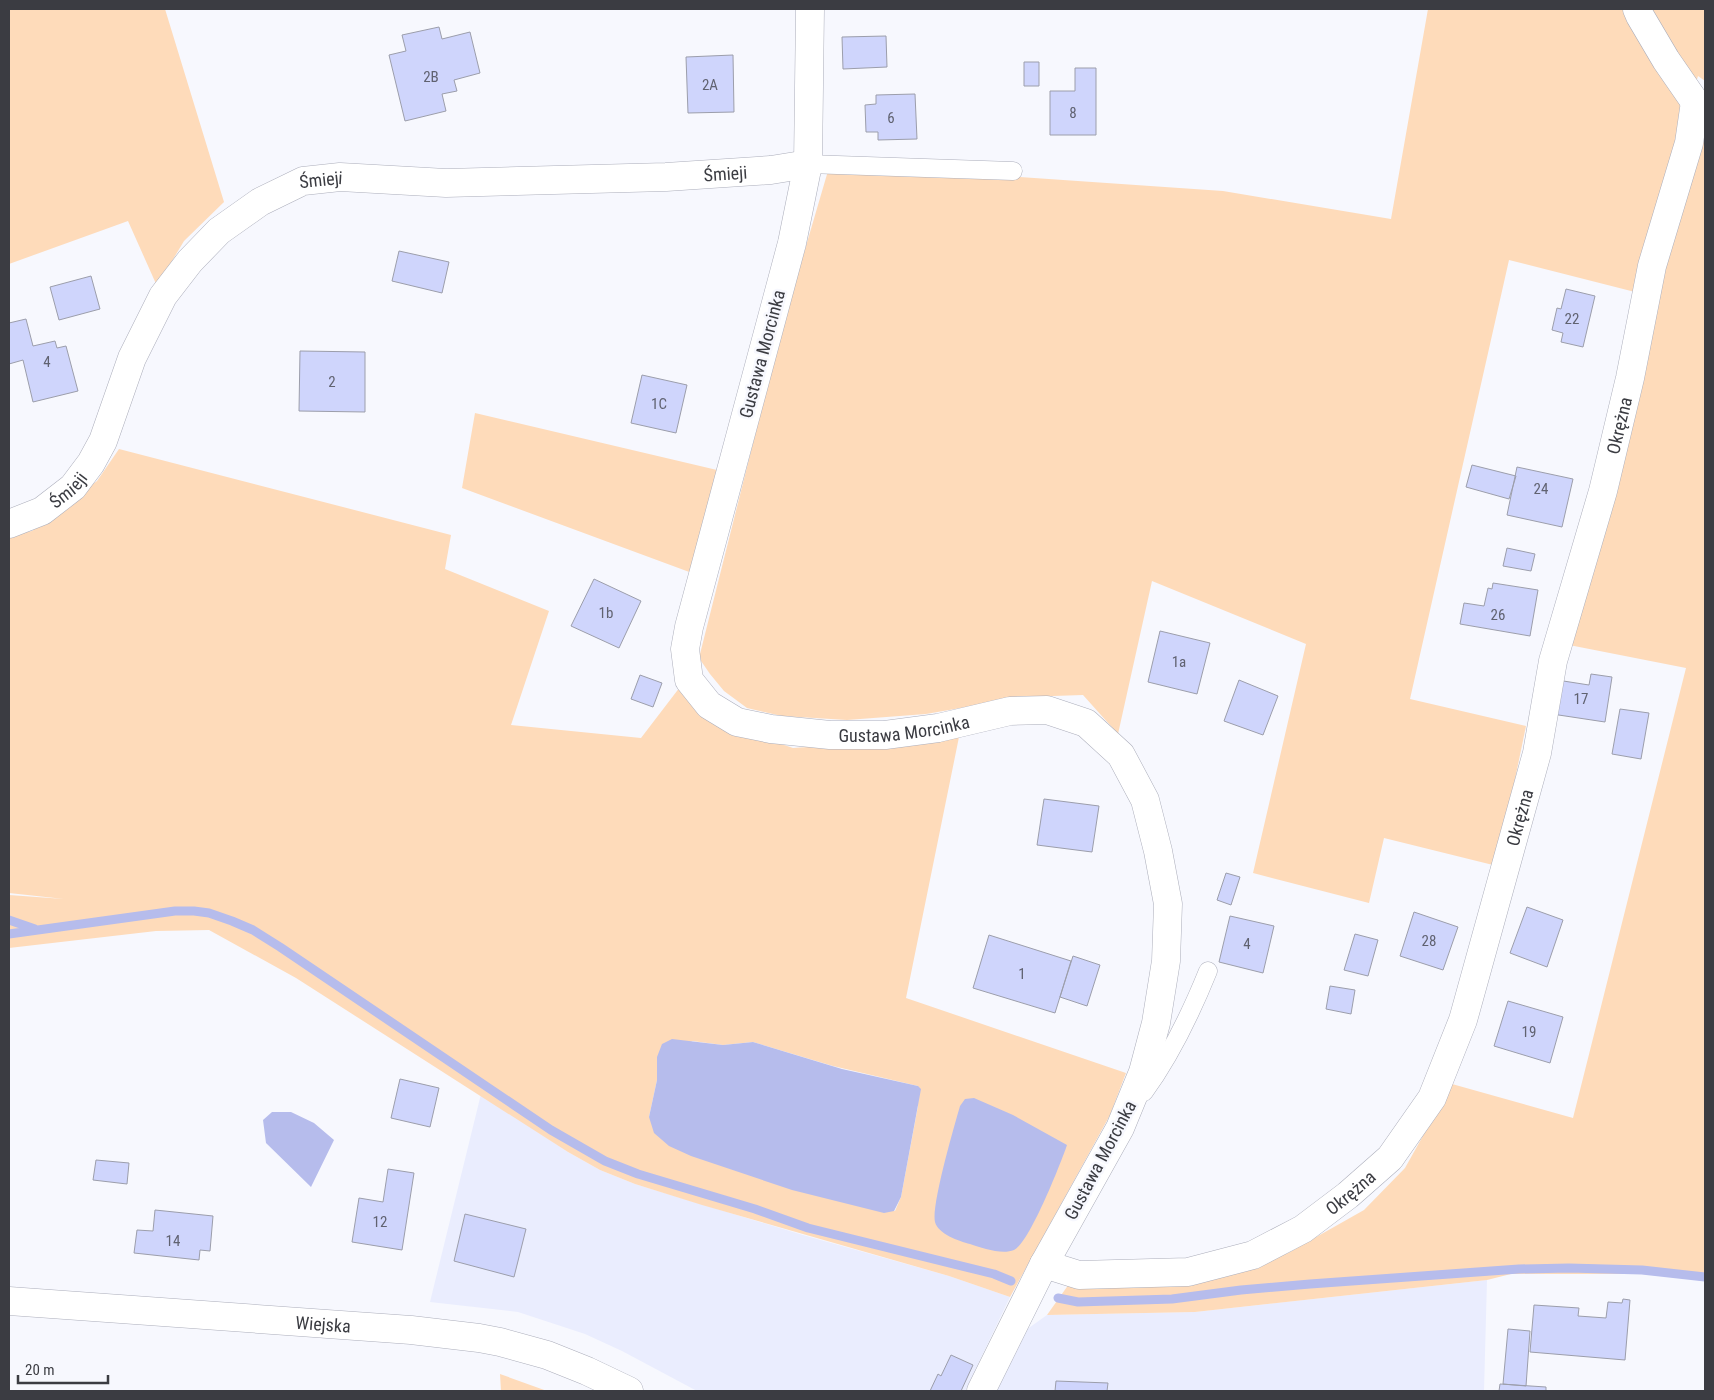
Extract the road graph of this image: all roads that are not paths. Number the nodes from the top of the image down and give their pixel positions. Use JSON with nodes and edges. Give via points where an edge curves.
{"nodes":[{"id":1,"x":810,"y":9,"type":"edge"},
{"id":2,"x":1637,"y":9,"type":"edge"},
{"id":3,"x":1700,"y":105,"type":"edge"},
{"id":4,"x":808,"y":164,"type":"junction"},
{"id":5,"x":1013,"y":171,"type":"dead end"},
{"id":6,"x":9,"y":524,"type":"edge"},
{"id":7,"x":1208,"y":971,"type":"dead end"},
{"id":8,"x":1127,"y":1112,"type":"junction"},
{"id":9,"x":1044,"y":1264,"type":"junction"},
{"id":10,"x":9,"y":1301,"type":"edge"},
{"id":11,"x":629,"y":1391,"type":"edge"},
{"id":12,"x":981,"y":1391,"type":"edge"}],
"edges":[{"from":1,"to":4,"type":"street","name":"Gustawa Morcinka"},
{"from":2,"to":3,"type":"street","via":[[1666,60]]},
{"from":3,"to":9,"type":"street","name":"Okrężna","via":[[1652,266],[1630,378],[1602,491],[1553,661],[1535,762],[1463,1020],[1432,1098],[1390,1158],[1348,1195],[1303,1229],[1253,1255],[1188,1272],[1079,1275]]},
{"from":4,"to":5,"type":"lane"},
{"from":4,"to":6,"type":"street","name":"Śmieji","via":[[771,170],[657,177],[446,183],[340,177],[303,181],[260,202],[220,231],[190,261],[163,296],[132,358],[103,441],[91,463],[73,487],[42,510]]},
{"from":4,"to":8,"type":"street","name":"Gustawa Morcinka","via":[[792,243],[689,627],[685,649],[689,680],[709,705],[737,722],[771,729],[830,735],[885,735],[938,728],[1010,711],[1047,710],[1086,723],[1121,755],[1145,800],[1168,904],[1166,961],[1156,1022],[1143,1072]]},
{"from":7,"to":8,"type":"lane","via":[[1166,1058],[1137,1103]]},
{"from":8,"to":9,"type":"street","name":"Gustawa Morcinka"},
{"from":9,"to":12,"type":"street","name":"Gustawa Morcinka"},
{"from":10,"to":11,"type":"street","name":"Wiejska","via":[[410,1330],[478,1338],[546,1356]]}]}
